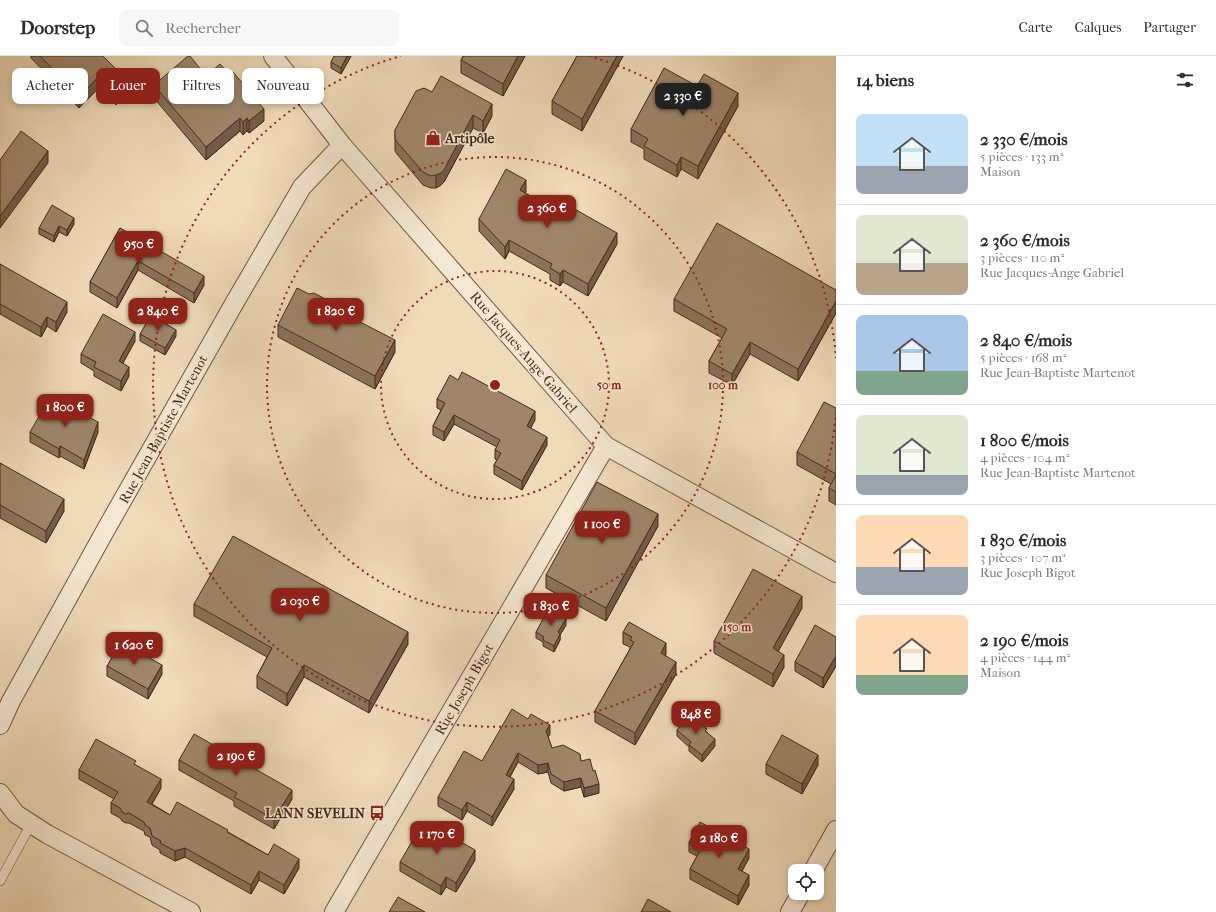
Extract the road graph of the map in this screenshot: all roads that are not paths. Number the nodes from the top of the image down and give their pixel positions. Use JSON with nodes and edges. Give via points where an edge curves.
{"nodes":[{"id":1,"x":273,"y":56,"type":"edge"},
{"id":2,"x":342,"y":145,"type":"junction"},
{"id":3,"x":606,"y":446,"type":"junction"},
{"id":4,"x":836,"y":573,"type":"edge"},
{"id":5,"x":0,"y":725,"type":"edge"},
{"id":6,"x":0,"y":793,"type":"edge"},
{"id":7,"x":31,"y":824,"type":"junction"},
{"id":8,"x":836,"y":830,"type":"edge"},
{"id":9,"x":817,"y":864,"type":"edge"},
{"id":10,"x":0,"y":881,"type":"edge"},
{"id":11,"x":797,"y":900,"type":"edge"},
{"id":12,"x":191,"y":912,"type":"edge"},
{"id":13,"x":334,"y":912,"type":"edge"},
{"id":14,"x":790,"y":912,"type":"edge"}],
"edges":[{"from":1,"to":2,"type":"street","name":"Rue Jacques-Ange Gabriel"},
{"from":2,"to":3,"type":"street","name":"Rue Jacques-Ange Gabriel"},
{"from":2,"to":5,"type":"street","name":"Rue Jean-Baptiste Martenot","via":[[302,187],[105,532]]},
{"from":3,"to":4,"type":"street","name":"Rue Jacques-Ange Gabriel"},
{"from":3,"to":13,"type":"street","name":"Rue Joseph Bigot"},
{"from":6,"to":7,"type":"street","via":[[16,814]]},
{"from":7,"to":10,"type":"lane"},
{"from":7,"to":12,"type":"street"},
{"from":8,"to":9,"type":"street"},
{"from":11,"to":14,"type":"street"}]}
